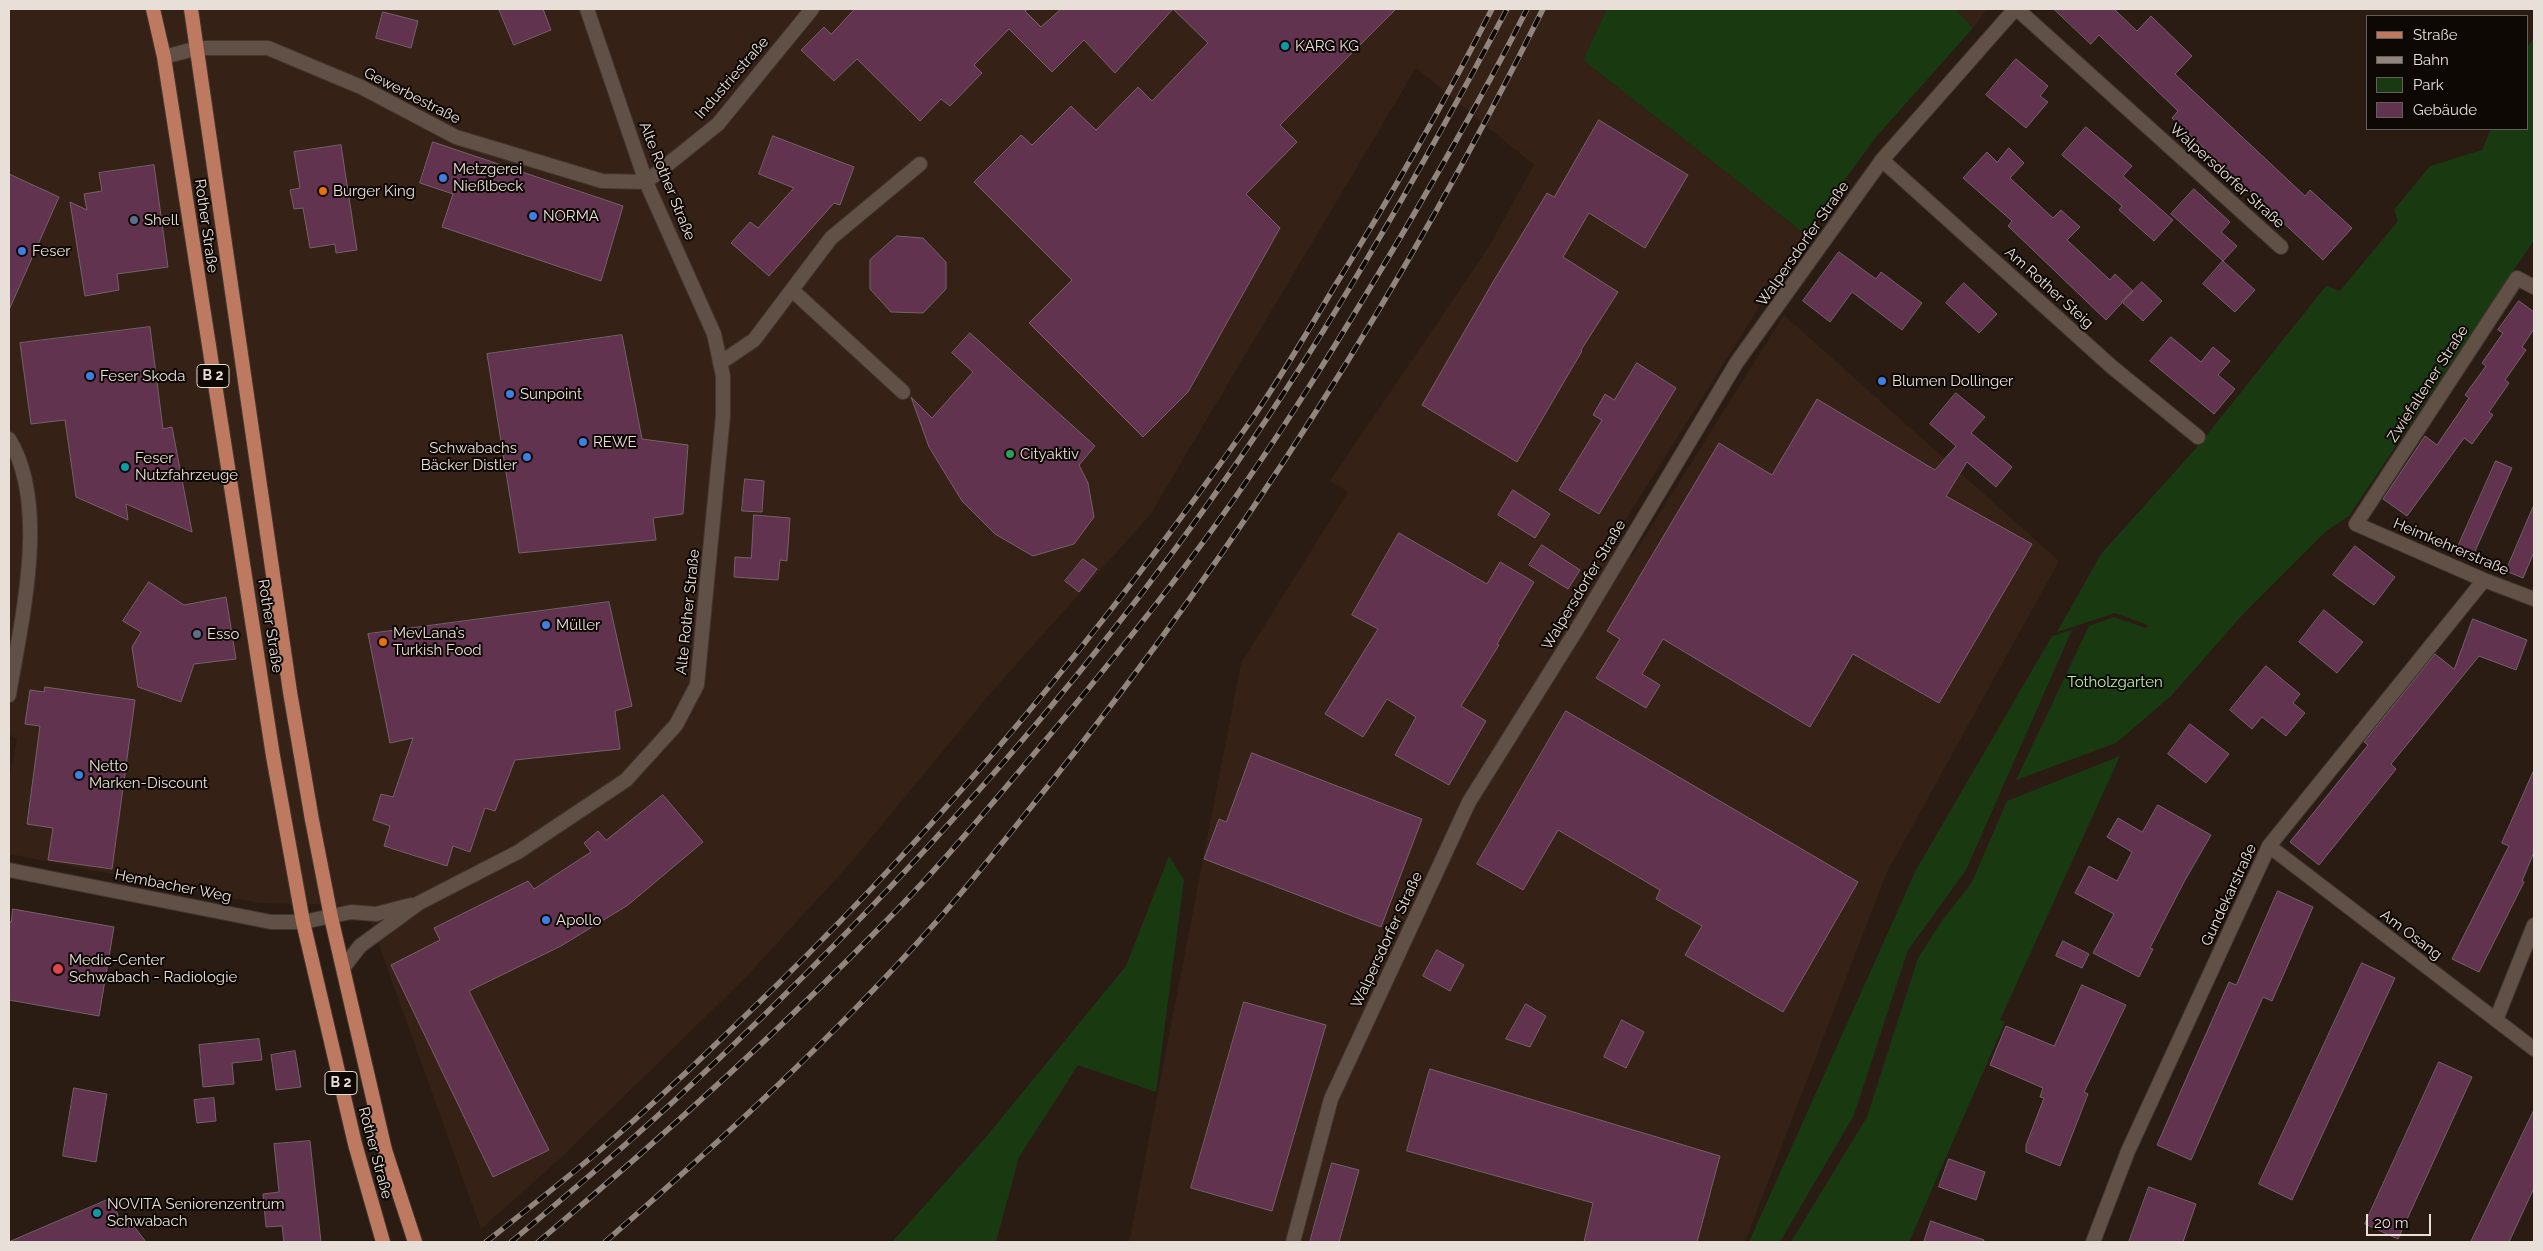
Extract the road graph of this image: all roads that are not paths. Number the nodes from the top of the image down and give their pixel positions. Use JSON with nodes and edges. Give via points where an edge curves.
{"nodes":[{"id":1,"x":153,"y":9,"type":"edge"},
{"id":2,"x":191,"y":9,"type":"edge"},
{"id":3,"x":587,"y":9,"type":"edge"},
{"id":4,"x":812,"y":9,"type":"edge"},
{"id":5,"x":2016,"y":9,"type":"edge"},
{"id":6,"x":198,"y":48,"type":"junction"},
{"id":7,"x":164,"y":57,"type":"junction"},
{"id":8,"x":1882,"y":160,"type":"junction"},
{"id":9,"x":920,"y":164,"type":"dead end"},
{"id":10,"x":646,"y":182,"type":"junction"},
{"id":11,"x":2281,"y":247,"type":"dead end"},
{"id":12,"x":2534,"y":287,"type":"edge"},
{"id":13,"x":792,"y":290,"type":"junction"},
{"id":14,"x":720,"y":363,"type":"junction"},
{"id":15,"x":903,"y":392,"type":"dead end"},
{"id":16,"x":2198,"y":436,"type":"dead end"},
{"id":17,"x":9,"y":438,"type":"edge"},
{"id":18,"x":2356,"y":524,"type":"joint"},
{"id":19,"x":2484,"y":580,"type":"junction"},
{"id":20,"x":2534,"y":599,"type":"edge"},
{"id":21,"x":9,"y":695,"type":"edge"},
{"id":22,"x":2268,"y":846,"type":"junction"},
{"id":23,"x":9,"y":870,"type":"edge"},
{"id":24,"x":419,"y":903,"type":"junction"},
{"id":25,"x":331,"y":917,"type":"junction"},
{"id":26,"x":304,"y":922,"type":"junction"},
{"id":27,"x":2534,"y":925,"type":"edge"},
{"id":28,"x":343,"y":968,"type":"junction"},
{"id":29,"x":2496,"y":1020,"type":"junction"},
{"id":30,"x":2534,"y":1050,"type":"edge"},
{"id":31,"x":382,"y":1242,"type":"edge"},
{"id":32,"x":415,"y":1242,"type":"edge"},
{"id":33,"x":1293,"y":1242,"type":"edge"},
{"id":34,"x":2093,"y":1242,"type":"edge"}],
"edges":[{"from":1,"to":7,"type":"main road","name":"Rother Straße","number":"B 2"},
{"from":2,"to":6,"type":"main road","name":"Rother Straße","number":"B 2"},
{"from":3,"to":10,"type":"street","name":"Alte Rother Straße"},
{"from":4,"to":10,"type":"street","name":"Industriestraße","via":[[718,124]]},
{"from":5,"to":8,"type":"street","name":"Walpersdorfer Straße"},
{"from":5,"to":11,"type":"street","name":"Walpersdorfer Straße"},
{"from":6,"to":7,"type":"street","name":"Gewerbestraße"},
{"from":6,"to":10,"type":"street","name":"Gewerbestraße","via":[[268,48],[361,87],[456,137],[602,181]]},
{"from":6,"to":25,"type":"main road","name":"Rother Straße","number":"B 2","via":[[290,692]]},
{"from":7,"to":26,"type":"main road","name":"Rother Straße","number":"B 2","via":[[273,756]]},
{"from":8,"to":16,"type":"street","name":"Am Rother Steig","via":[[2112,367]]},
{"from":8,"to":33,"type":"street","name":"Walpersdorfer Straße","via":[[1737,362],[1580,626],[1469,802],[1331,1099]]},
{"from":9,"to":13,"type":"street","via":[[831,238]]},
{"from":10,"to":14,"type":"street","name":"Alte Rother Straße","via":[[714,334]]},
{"from":12,"to":18,"type":"street","name":"Zwiefaltener Straße","via":[[2517,278]]},
{"from":13,"to":14,"type":"street","via":[[754,340]]},
{"from":13,"to":15,"type":"street"},
{"from":14,"to":24,"type":"street","name":"Alte Rother Straße","via":[[722,416],[697,685],[676,725],[626,780],[518,852]]},
{"from":17,"to":21,"type":"street","via":[[29,496],[29,566]]},
{"from":18,"to":19,"type":"street","name":"Heimkehrerstraße"},
{"from":19,"to":20,"type":"street","name":"Heimkehrerstraße"},
{"from":19,"to":22,"type":"street","name":"Gundekarstraße"},
{"from":22,"to":29,"type":"street","name":"Am Osang"},
{"from":22,"to":34,"type":"street","name":"Gundekarstraße","via":[[2128,1151]]},
{"from":23,"to":26,"type":"street","name":"Hembacher Weg","via":[[271,922]]},
{"from":24,"to":25,"type":"street","name":"Alte Rother Straße","via":[[376,914],[352,912]]},
{"from":24,"to":28,"type":"street","name":"Alte Rother Straße","via":[[360,946]]},
{"from":25,"to":26,"type":"street","name":"Hembacher Weg"},
{"from":25,"to":28,"type":"main road","name":"Rother Straße","number":"B 2"},
{"from":26,"to":31,"type":"main road","name":"Rother Straße","number":"B 2","via":[[355,1144]]},
{"from":27,"to":29,"type":"street"},
{"from":28,"to":32,"type":"main road","name":"Rother Straße","number":"B 2","via":[[386,1150]]},
{"from":29,"to":30,"type":"street","name":"Am Osang"}]}
